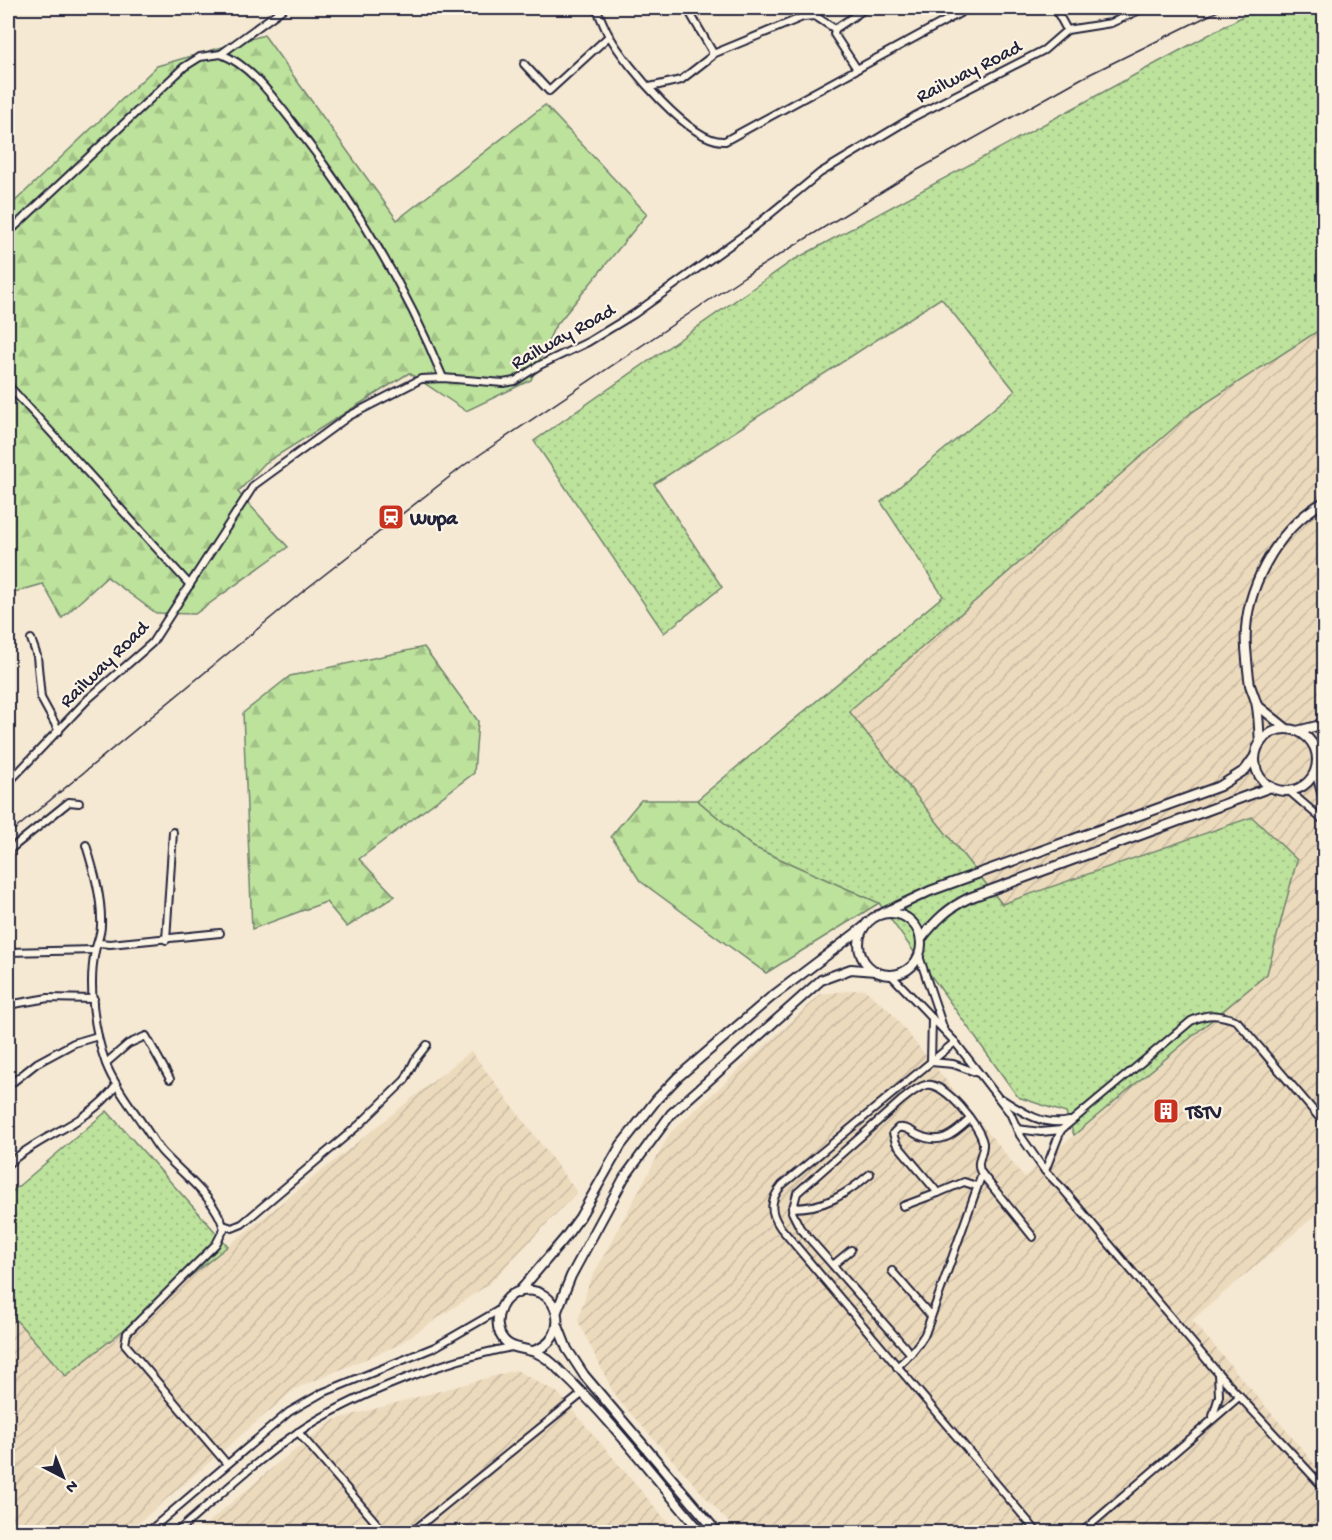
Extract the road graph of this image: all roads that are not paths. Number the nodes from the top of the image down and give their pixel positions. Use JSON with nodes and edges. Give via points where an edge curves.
{"nodes":[{"id":1,"x":284,"y":8,"type":"edge"},
{"id":2,"x":596,"y":8,"type":"edge"},
{"id":3,"x":687,"y":8,"type":"edge"},
{"id":4,"x":866,"y":8,"type":"edge"},
{"id":5,"x":969,"y":8,"type":"edge"},
{"id":6,"x":1055,"y":8,"type":"edge"},
{"id":7,"x":1144,"y":8,"type":"edge"},
{"id":8,"x":835,"y":28,"type":"junction"},
{"id":9,"x":1067,"y":30,"type":"junction"},
{"id":10,"x":609,"y":36,"type":"junction"},
{"id":11,"x":221,"y":54,"type":"junction"},
{"id":12,"x":713,"y":54,"type":"junction"},
{"id":13,"x":524,"y":64,"type":"dead end"},
{"id":14,"x":857,"y":69,"type":"junction"},
{"id":15,"x":650,"y":87,"type":"junction"},
{"id":16,"x":8,"y":233,"type":"edge"},
{"id":17,"x":443,"y":378,"type":"junction"},
{"id":18,"x":8,"y":385,"type":"edge"},
{"id":19,"x":1324,"y":501,"type":"edge"},
{"id":20,"x":190,"y":585,"type":"junction"},
{"id":21,"x":31,"y":639,"type":"dead end"},
{"id":22,"x":1257,"y":705,"type":"junction"},
{"id":23,"x":1324,"y":721,"type":"edge"},
{"id":24,"x":1287,"y":729,"type":"junction"},
{"id":25,"x":58,"y":731,"type":"junction"},
{"id":26,"x":1298,"y":731,"type":"junction"},
{"id":27,"x":1260,"y":743,"type":"junction"},
{"id":28,"x":1324,"y":755,"type":"edge"},
{"id":29,"x":1255,"y":756,"type":"junction"},
{"id":30,"x":1316,"y":767,"type":"junction"},
{"id":31,"x":8,"y":783,"type":"edge"},
{"id":32,"x":1271,"y":787,"type":"junction"},
{"id":33,"x":1289,"y":791,"type":"junction"},
{"id":34,"x":79,"y":803,"type":"dead end"},
{"id":35,"x":1324,"y":804,"type":"edge"},
{"id":36,"x":1324,"y":821,"type":"edge"},
{"id":37,"x":172,"y":832,"type":"dead end"},
{"id":38,"x":86,"y":845,"type":"dead end"},
{"id":39,"x":8,"y":851,"type":"edge"},
{"id":40,"x":879,"y":915,"type":"junction"},
{"id":41,"x":864,"y":927,"type":"junction"},
{"id":42,"x":220,"y":933,"type":"dead end"},
{"id":43,"x":921,"y":939,"type":"junction"},
{"id":44,"x":166,"y":940,"type":"junction"},
{"id":45,"x":99,"y":943,"type":"junction"},
{"id":46,"x":95,"y":950,"type":"junction"},
{"id":47,"x":8,"y":952,"type":"edge"},
{"id":48,"x":919,"y":956,"type":"junction"},
{"id":49,"x":875,"y":971,"type":"junction"},
{"id":50,"x":891,"y":975,"type":"junction"},
{"id":51,"x":94,"y":999,"type":"junction"},
{"id":52,"x":8,"y":1005,"type":"edge"},
{"id":53,"x":932,"y":1018,"type":"junction"},
{"id":54,"x":943,"y":1028,"type":"junction"},
{"id":55,"x":98,"y":1036,"type":"junction"},
{"id":56,"x":955,"y":1042,"type":"junction"},
{"id":57,"x":428,"y":1045,"type":"dead end"},
{"id":58,"x":931,"y":1062,"type":"junction"},
{"id":59,"x":106,"y":1063,"type":"junction"},
{"id":60,"x":978,"y":1073,"type":"junction"},
{"id":61,"x":170,"y":1079,"type":"dead end"},
{"id":62,"x":8,"y":1086,"type":"edge"},
{"id":63,"x":116,"y":1086,"type":"junction"},
{"id":64,"x":998,"y":1096,"type":"junction"},
{"id":65,"x":970,"y":1119,"type":"junction"},
{"id":66,"x":1073,"y":1120,"type":"junction"},
{"id":67,"x":1324,"y":1123,"type":"edge"},
{"id":68,"x":1017,"y":1129,"type":"junction"},
{"id":69,"x":1061,"y":1130,"type":"junction"},
{"id":70,"x":8,"y":1164,"type":"edge"},
{"id":71,"x":1045,"y":1171,"type":"junction"},
{"id":72,"x":870,"y":1174,"type":"dead end"},
{"id":73,"x":982,"y":1174,"type":"junction"},
{"id":74,"x":976,"y":1186,"type":"junction"},
{"id":75,"x":938,"y":1193,"type":"junction"},
{"id":76,"x":903,"y":1206,"type":"dead end"},
{"id":77,"x":792,"y":1208,"type":"junction"},
{"id":78,"x":223,"y":1225,"type":"junction"},
{"id":79,"x":1033,"y":1237,"type":"dead end"},
{"id":80,"x":851,"y":1250,"type":"dead end"},
{"id":81,"x":833,"y":1265,"type":"junction"},
{"id":82,"x":892,"y":1271,"type":"dead end"},
{"id":83,"x":518,"y":1293,"type":"junction"},
{"id":84,"x":499,"y":1310,"type":"junction"},
{"id":85,"x":557,"y":1311,"type":"junction"},
{"id":86,"x":931,"y":1316,"type":"junction"},
{"id":87,"x":558,"y":1326,"type":"junction"},
{"id":88,"x":512,"y":1347,"type":"junction"},
{"id":89,"x":533,"y":1351,"type":"junction"},
{"id":90,"x":910,"y":1354,"type":"junction"},
{"id":91,"x":897,"y":1367,"type":"junction"},
{"id":92,"x":1217,"y":1372,"type":"junction"},
{"id":93,"x":583,"y":1394,"type":"junction"},
{"id":94,"x":1240,"y":1396,"type":"junction"},
{"id":95,"x":1212,"y":1418,"type":"junction"},
{"id":96,"x":298,"y":1432,"type":"junction"},
{"id":97,"x":226,"y":1464,"type":"junction"},
{"id":98,"x":1324,"y":1488,"type":"edge"},
{"id":99,"x":380,"y":1531,"type":"edge"},
{"id":100,"x":148,"y":1533,"type":"edge"},
{"id":101,"x":177,"y":1533,"type":"edge"},
{"id":102,"x":412,"y":1533,"type":"edge"},
{"id":103,"x":701,"y":1533,"type":"edge"},
{"id":104,"x":717,"y":1533,"type":"edge"},
{"id":105,"x":1037,"y":1533,"type":"edge"},
{"id":106,"x":1082,"y":1533,"type":"edge"}],
"edges":[{"from":1,"to":11,"type":"street"},
{"from":2,"to":10,"type":"street"},
{"from":3,"to":12,"type":"street"},
{"from":4,"to":8,"type":"street"},
{"from":5,"to":14,"type":"street"},
{"from":6,"to":9,"type":"street"},
{"from":7,"to":9,"type":"street","via":[[1112,23]]},
{"from":8,"to":12,"type":"street","via":[[815,15],[803,17]]},
{"from":8,"to":14,"type":"street","via":[[834,34]]},
{"from":9,"to":17,"type":"street","name":"Railway Road","via":[[1044,50],[915,116],[820,173],[748,232],[588,342],[540,364],[515,381]]},
{"from":10,"to":13,"type":"street","via":[[549,91]]},
{"from":10,"to":15,"type":"street"},
{"from":11,"to":16,"type":"street","via":[[200,57],[184,67]]},
{"from":11,"to":17,"type":"street","via":[[264,87],[318,155],[388,263]]},
{"from":12,"to":15,"type":"street","via":[[681,80]]},
{"from":14,"to":15,"type":"street","via":[[717,142],[701,134]]},
{"from":17,"to":20,"type":"street","name":"Railway Road","via":[[412,382],[349,416],[254,485]]},
{"from":18,"to":20,"type":"street"},
{"from":19,"to":22,"type":"street","via":[[1293,525],[1254,590],[1246,646],[1250,684]]},
{"from":20,"to":25,"type":"street","name":"Railway Road","via":[[152,643]]},
{"from":21,"to":25,"type":"street","via":[[37,656],[41,698]]},
{"from":22,"to":24,"type":"street"},
{"from":22,"to":27,"type":"street"},
{"from":23,"to":26,"type":"street"},
{"from":24,"to":26,"type":"street"},
{"from":24,"to":27,"type":"street"},
{"from":25,"to":31,"type":"street","name":"Railway Road"},
{"from":26,"to":30,"type":"street","via":[[1313,744]]},
{"from":27,"to":29,"type":"street"},
{"from":28,"to":30,"type":"street"},
{"from":29,"to":32,"type":"street","via":[[1258,774]]},
{"from":29,"to":40,"type":"street","via":[[1245,770],[1220,786],[930,891]]},
{"from":30,"to":33,"type":"street","via":[[1305,785]]},
{"from":30,"to":35,"type":"street"},
{"from":32,"to":33,"type":"street"},
{"from":32,"to":43,"type":"street","via":[[969,898],[953,905]]},
{"from":33,"to":36,"type":"street"},
{"from":34,"to":39,"type":"street","via":[[69,802]]},
{"from":37,"to":44,"type":"street"},
{"from":38,"to":45,"type":"street","via":[[99,895]]},
{"from":40,"to":41,"type":"street"},
{"from":40,"to":43,"type":"street","via":[[906,916]]},
{"from":41,"to":49,"type":"street","via":[[861,957]]},
{"from":41,"to":83,"type":"street","via":[[770,998],[671,1084],[621,1145],[564,1239]]},
{"from":42,"to":44,"type":"street"},
{"from":43,"to":48,"type":"street"},
{"from":44,"to":45,"type":"street"},
{"from":45,"to":46,"type":"street"},
{"from":46,"to":47,"type":"street"},
{"from":46,"to":51,"type":"street"},
{"from":48,"to":50,"type":"street","via":[[902,973]]},
{"from":48,"to":54,"type":"street"},
{"from":49,"to":50,"type":"street"},
{"from":49,"to":85,"type":"street","via":[[850,969],[821,980],[671,1114],[624,1178],[571,1276]]},
{"from":50,"to":53,"type":"street"},
{"from":51,"to":52,"type":"street","via":[[48,998]]},
{"from":51,"to":55,"type":"street"},
{"from":53,"to":54,"type":"street"},
{"from":53,"to":58,"type":"street"},
{"from":54,"to":56,"type":"street"},
{"from":55,"to":59,"type":"street"},
{"from":55,"to":62,"type":"street","via":[[74,1043],[37,1063]]},
{"from":56,"to":58,"type":"street"},
{"from":56,"to":60,"type":"street"},
{"from":57,"to":78,"type":"street","via":[[405,1080],[337,1146],[242,1224],[231,1228]]},
{"from":58,"to":60,"type":"street","via":[[953,1064]]},
{"from":58,"to":91,"type":"street","via":[[782,1185],[771,1206],[780,1227]]},
{"from":59,"to":61,"type":"street","via":[[128,1044],[146,1036]]},
{"from":59,"to":63,"type":"street"},
{"from":60,"to":64,"type":"street"},
{"from":63,"to":70,"type":"street","via":[[93,1112]]},
{"from":63,"to":78,"type":"street","via":[[160,1150],[188,1177],[218,1213]]},
{"from":64,"to":66,"type":"street","via":[[1044,1121]]},
{"from":64,"to":68,"type":"street"},
{"from":65,"to":73,"type":"street","via":[[983,1146],[979,1159]]},
{"from":65,"to":75,"type":"street","via":[[939,1141],[904,1128],[893,1133],[896,1143]]},
{"from":65,"to":77,"type":"street","via":[[944,1089],[934,1085],[917,1088],[796,1193]]},
{"from":66,"to":67,"type":"street","via":[[1191,1021],[1219,1015],[1237,1021]]},
{"from":66,"to":69,"type":"street"},
{"from":68,"to":69,"type":"street"},
{"from":68,"to":71,"type":"street"},
{"from":69,"to":71,"type":"street"},
{"from":71,"to":92,"type":"street"},
{"from":72,"to":77,"type":"street","via":[[831,1202]]},
{"from":73,"to":74,"type":"street"},
{"from":73,"to":79,"type":"street"},
{"from":74,"to":75,"type":"street","via":[[964,1182]]},
{"from":74,"to":86,"type":"street"},
{"from":75,"to":76,"type":"street"},
{"from":77,"to":81,"type":"street","via":[[800,1228]]},
{"from":78,"to":97,"type":"street","via":[[216,1244],[131,1328],[125,1339],[129,1349]]},
{"from":80,"to":81,"type":"street"},
{"from":81,"to":90,"type":"street"},
{"from":82,"to":86,"type":"street"},
{"from":83,"to":84,"type":"street"},
{"from":83,"to":85,"type":"street","via":[[536,1292],[547,1297]]},
{"from":84,"to":88,"type":"street","via":[[501,1335]]},
{"from":84,"to":97,"type":"street","via":[[435,1347],[322,1393],[290,1412]]},
{"from":85,"to":87,"type":"street"},
{"from":86,"to":90,"type":"street","via":[[925,1334]]},
{"from":87,"to":89,"type":"street","via":[[549,1342]]},
{"from":87,"to":104,"type":"street","via":[[584,1375]]},
{"from":88,"to":89,"type":"street"},
{"from":88,"to":96,"type":"street","via":[[480,1353],[367,1395]]},
{"from":89,"to":93,"type":"street","via":[[551,1361]]},
{"from":90,"to":91,"type":"street"},
{"from":91,"to":105,"type":"street"},
{"from":92,"to":94,"type":"street"},
{"from":92,"to":95,"type":"street","via":[[1219,1396]]},
{"from":93,"to":102,"type":"street"},
{"from":93,"to":103,"type":"street"},
{"from":94,"to":95,"type":"street"},
{"from":94,"to":98,"type":"street"},
{"from":95,"to":106,"type":"street"},
{"from":96,"to":99,"type":"street"},
{"from":96,"to":101,"type":"street"},
{"from":97,"to":100,"type":"street"}]}
